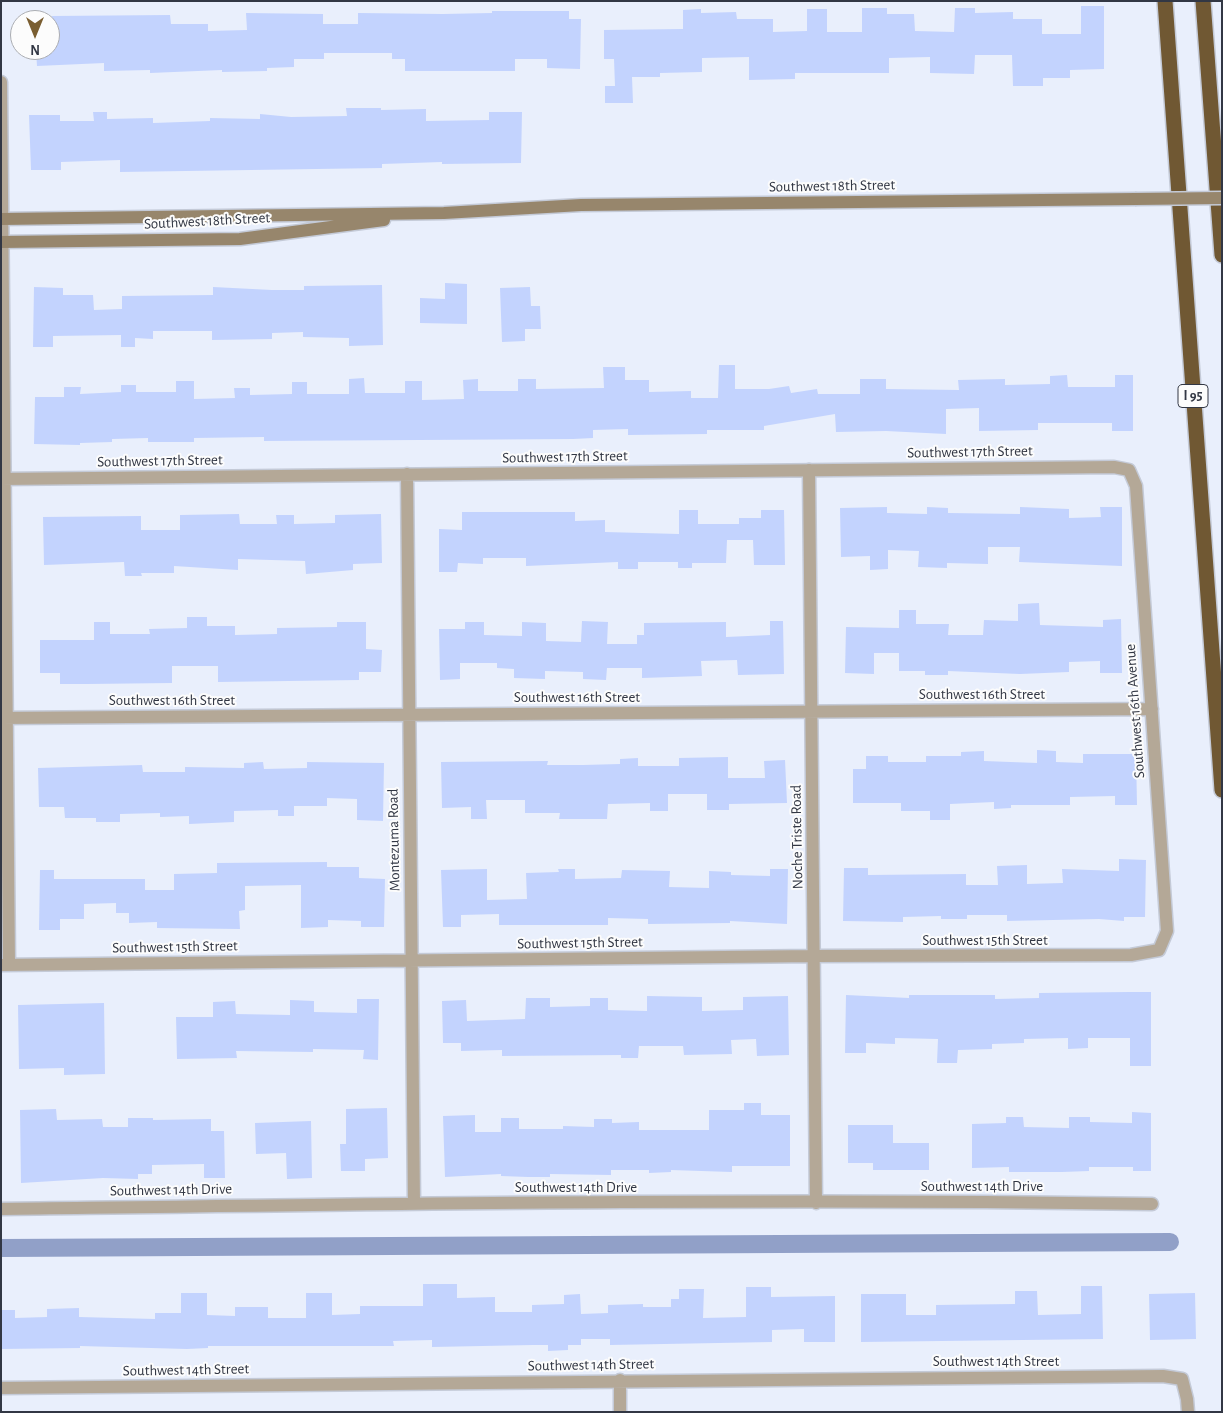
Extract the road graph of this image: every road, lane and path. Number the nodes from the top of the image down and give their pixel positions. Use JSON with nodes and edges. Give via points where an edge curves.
{"nodes":[{"id":1,"x":1165,"y":1,"type":"edge"},
{"id":2,"x":1203,"y":1,"type":"edge"},
{"id":3,"x":1,"y":82,"type":"edge"},
{"id":4,"x":1222,"y":198,"type":"edge"},
{"id":5,"x":444,"y":213,"type":"junction"},
{"id":6,"x":2,"y":218,"type":"edge"},
{"id":7,"x":2,"y":242,"type":"edge"},
{"id":8,"x":1222,"y":255,"type":"edge"},
{"id":9,"x":810,"y":470,"type":"junction"},
{"id":10,"x":1129,"y":470,"type":"joint"},
{"id":11,"x":407,"y":474,"type":"junction"},
{"id":12,"x":3,"y":479,"type":"edge"},
{"id":13,"x":1152,"y":709,"type":"junction"},
{"id":14,"x":812,"y":711,"type":"junction"},
{"id":15,"x":409,"y":715,"type":"junction"},
{"id":16,"x":4,"y":718,"type":"edge"},
{"id":17,"x":1222,"y":790,"type":"edge"},
{"id":18,"x":1159,"y":950,"type":"joint"},
{"id":19,"x":814,"y":956,"type":"junction"},
{"id":20,"x":412,"y":961,"type":"junction"},
{"id":21,"x":5,"y":965,"type":"edge"},
{"id":22,"x":816,"y":1202,"type":"junction"},
{"id":23,"x":414,"y":1204,"type":"junction"},
{"id":24,"x":1152,"y":1204,"type":"dead end"},
{"id":25,"x":1,"y":1209,"type":"edge"},
{"id":26,"x":620,"y":1380,"type":"junction"},
{"id":27,"x":1,"y":1388,"type":"edge"},
{"id":28,"x":620,"y":1412,"type":"edge"},
{"id":29,"x":1188,"y":1412,"type":"edge"}],
"edges":[{"from":1,"to":17,"type":"highway","number":"I 95"},
{"from":2,"to":8,"type":"highway"},
{"from":3,"to":6,"type":"street"},
{"from":4,"to":5,"type":"main road","name":"Southwest 18th Street","bridge":true,"via":[[581,205]]},
{"from":5,"to":6,"type":"main road","name":"Southwest 18th Street"},
{"from":5,"to":7,"type":"main road","name":"Southwest 18th Street","via":[[240,239]]},
{"from":6,"to":7,"type":"street"},
{"from":7,"to":12,"type":"street"},
{"from":9,"to":10,"type":"street","name":"Southwest 17th Street","via":[[1114,467]]},
{"from":9,"to":11,"type":"street","name":"Southwest 17th Street"},
{"from":9,"to":14,"type":"street","name":"Noche Triste Road"},
{"from":10,"to":13,"type":"street","name":"Southwest 16th Avenue","via":[[1136,486]]},
{"from":11,"to":12,"type":"street","name":"Southwest 17th Street"},
{"from":11,"to":15,"type":"street","name":"Montezuma Road"},
{"from":12,"to":16,"type":"street"},
{"from":13,"to":14,"type":"street","name":"Southwest 16th Street"},
{"from":13,"to":18,"type":"street","name":"Southwest 16th Avenue","via":[[1167,931]]},
{"from":14,"to":15,"type":"street","name":"Southwest 16th Street"},
{"from":14,"to":19,"type":"street","name":"Noche Triste Road"},
{"from":15,"to":16,"type":"street","name":"Southwest 16th Street"},
{"from":15,"to":20,"type":"street","name":"Montezuma Road"},
{"from":16,"to":21,"type":"street"},
{"from":18,"to":19,"type":"street","name":"Southwest 15th Street","via":[[1131,955]]},
{"from":19,"to":20,"type":"street","name":"Southwest 15th Street"},
{"from":19,"to":22,"type":"street","name":"Noche Triste Road"},
{"from":20,"to":21,"type":"street","name":"Southwest 15th Street"},
{"from":20,"to":23,"type":"street","name":"Montezuma Road"},
{"from":22,"to":23,"type":"street","name":"Southwest 14th Drive"},
{"from":22,"to":24,"type":"street","name":"Southwest 14th Drive"},
{"from":23,"to":25,"type":"street","name":"Southwest 14th Drive"},
{"from":26,"to":27,"type":"street","name":"Southwest 14th Street"},
{"from":26,"to":28,"type":"street"},
{"from":26,"to":29,"type":"street","name":"Southwest 14th Street","via":[[1164,1376],[1182,1380]]}]}
